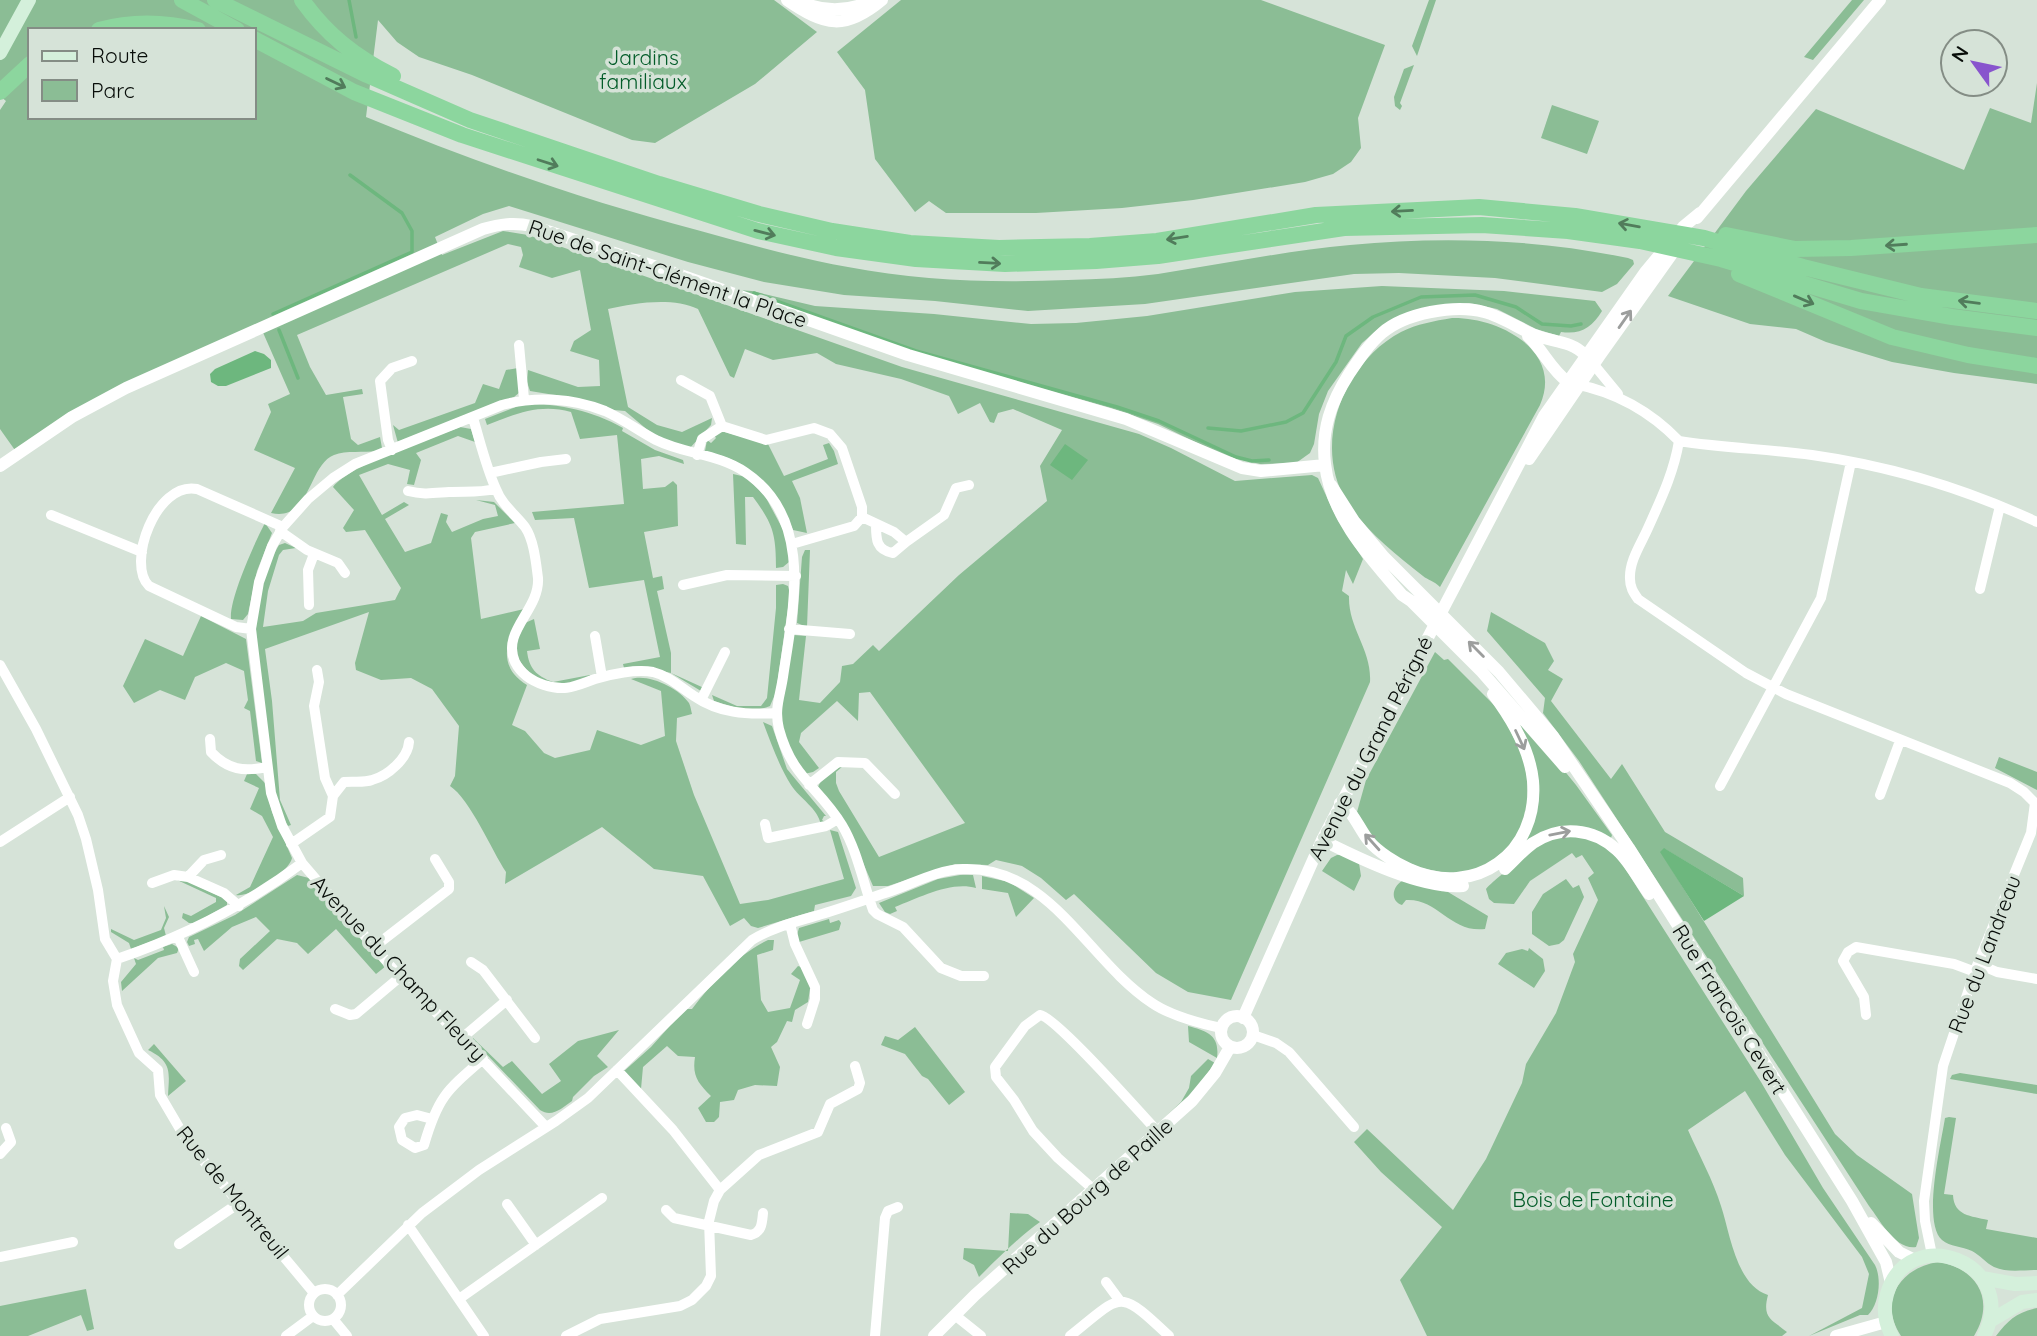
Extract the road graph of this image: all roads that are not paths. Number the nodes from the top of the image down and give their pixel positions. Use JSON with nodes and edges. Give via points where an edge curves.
{"nodes":[{"id":1,"x":29,"y":0,"type":"edge"},
{"id":2,"x":181,"y":0,"type":"edge"},
{"id":3,"x":215,"y":0,"type":"edge"},
{"id":4,"x":302,"y":0,"type":"edge"},
{"id":5,"x":787,"y":0,"type":"edge"},
{"id":6,"x":798,"y":0,"type":"edge"},
{"id":7,"x":873,"y":0,"type":"edge"},
{"id":8,"x":882,"y":0,"type":"edge"},
{"id":9,"x":1880,"y":0,"type":"edge"},
{"id":10,"x":832,"y":16,"type":"junction"},
{"id":11,"x":109,"y":28,"type":"edge"},
{"id":12,"x":186,"y":28,"type":"edge"},
{"id":13,"x":233,"y":28,"type":"edge"},
{"id":14,"x":256,"y":40,"type":"edge"},
{"id":15,"x":256,"y":51,"type":"edge"},
{"id":16,"x":0,"y":53,"type":"edge"},
{"id":17,"x":28,"y":66,"type":"edge"},
{"id":18,"x":312,"y":71,"type":"junction"},
{"id":19,"x":0,"y":92,"type":"edge"},
{"id":20,"x":438,"y":106,"type":"junction"},
{"id":21,"x":2037,"y":235,"type":"edge"},
{"id":22,"x":1701,"y":245,"type":"junction"},
{"id":23,"x":2037,"y":311,"type":"edge"},
{"id":24,"x":1521,"y":328,"type":"junction"},
{"id":25,"x":2037,"y":328,"type":"edge"},
{"id":26,"x":519,"y":345,"type":"dead end"},
{"id":27,"x":1589,"y":359,"type":"junction"},
{"id":28,"x":412,"y":360,"type":"dead end"},
{"id":29,"x":2037,"y":366,"type":"edge"},
{"id":30,"x":681,"y":380,"type":"dead end"},
{"id":31,"x":1574,"y":383,"type":"junction"},
{"id":32,"x":524,"y":398,"type":"junction"},
{"id":33,"x":1623,"y":399,"type":"junction"},
{"id":34,"x":473,"y":418,"type":"junction"},
{"id":35,"x":722,"y":426,"type":"junction"},
{"id":36,"x":1679,"y":441,"type":"junction"},
{"id":37,"x":392,"y":450,"type":"junction"},
{"id":38,"x":697,"y":455,"type":"junction"},
{"id":39,"x":566,"y":459,"type":"dead end"},
{"id":40,"x":1851,"y":462,"type":"junction"},
{"id":41,"x":1325,"y":465,"type":"junction"},
{"id":42,"x":0,"y":466,"type":"edge"},
{"id":43,"x":490,"y":473,"type":"junction"},
{"id":44,"x":970,"y":485,"type":"dead end"},
{"id":45,"x":1331,"y":485,"type":"junction"},
{"id":46,"x":495,"y":489,"type":"junction"},
{"id":47,"x":408,"y":491,"type":"dead end"},
{"id":48,"x":2000,"y":506,"type":"junction"},
{"id":49,"x":51,"y":515,"type":"dead end"},
{"id":50,"x":862,"y":517,"type":"junction"},
{"id":51,"x":2037,"y":522,"type":"edge"},
{"id":52,"x":876,"y":525,"type":"junction"},
{"id":53,"x":282,"y":529,"type":"junction"},
{"id":54,"x":906,"y":542,"type":"junction"},
{"id":55,"x":792,"y":544,"type":"junction"},
{"id":56,"x":142,"y":552,"type":"junction"},
{"id":57,"x":314,"y":554,"type":"junction"},
{"id":58,"x":345,"y":573,"type":"dead end"},
{"id":59,"x":796,"y":576,"type":"junction"},
{"id":60,"x":683,"y":585,"type":"dead end"},
{"id":61,"x":1980,"y":589,"type":"dead end"},
{"id":62,"x":1415,"y":602,"type":"junction"},
{"id":63,"x":309,"y":605,"type":"dead end"},
{"id":64,"x":251,"y":629,"type":"junction"},
{"id":65,"x":789,"y":629,"type":"junction"},
{"id":66,"x":850,"y":634,"type":"dead end"},
{"id":67,"x":595,"y":636,"type":"dead end"},
{"id":68,"x":1453,"y":640,"type":"junction"},
{"id":69,"x":724,"y":652,"type":"dead end"},
{"id":70,"x":0,"y":666,"type":"edge"},
{"id":71,"x":317,"y":670,"type":"dead end"},
{"id":72,"x":602,"y":677,"type":"junction"},
{"id":73,"x":1773,"y":687,"type":"junction"},
{"id":74,"x":701,"y":700,"type":"junction"},
{"id":75,"x":776,"y":713,"type":"junction"},
{"id":76,"x":210,"y":739,"type":"dead end"},
{"id":77,"x":1900,"y":741,"type":"junction"},
{"id":78,"x":409,"y":742,"type":"dead end"},
{"id":79,"x":267,"y":767,"type":"junction"},
{"id":80,"x":809,"y":785,"type":"junction"},
{"id":81,"x":1720,"y":786,"type":"dead end"},
{"id":82,"x":895,"y":794,"type":"dead end"},
{"id":83,"x":1880,"y":795,"type":"dead end"},
{"id":84,"x":70,"y":796,"type":"junction"},
{"id":85,"x":333,"y":796,"type":"junction"},
{"id":86,"x":1340,"y":803,"type":"junction"},
{"id":87,"x":2036,"y":803,"type":"edge"},
{"id":88,"x":838,"y":819,"type":"junction"},
{"id":89,"x":765,"y":824,"type":"dead end"},
{"id":90,"x":1322,"y":840,"type":"junction"},
{"id":91,"x":0,"y":842,"type":"edge"},
{"id":92,"x":291,"y":844,"type":"junction"},
{"id":93,"x":221,"y":855,"type":"dead end"},
{"id":94,"x":435,"y":859,"type":"dead end"},
{"id":95,"x":302,"y":863,"type":"junction"},
{"id":96,"x":188,"y":877,"type":"junction"},
{"id":97,"x":152,"y":883,"type":"dead end"},
{"id":98,"x":869,"y":899,"type":"junction"},
{"id":99,"x":239,"y":906,"type":"junction"},
{"id":100,"x":1673,"y":918,"type":"junction"},
{"id":101,"x":790,"y":923,"type":"junction"},
{"id":102,"x":178,"y":937,"type":"junction"},
{"id":103,"x":374,"y":947,"type":"junction"},
{"id":104,"x":117,"y":959,"type":"junction"},
{"id":105,"x":471,"y":962,"type":"dead end"},
{"id":106,"x":1976,"y":968,"type":"junction"},
{"id":107,"x":194,"y":972,"type":"dead end"},
{"id":108,"x":400,"y":976,"type":"junction"},
{"id":109,"x":984,"y":976,"type":"dead end"},
{"id":110,"x":2037,"y":979,"type":"edge"},
{"id":111,"x":507,"y":1000,"type":"junction"},
{"id":112,"x":335,"y":1009,"type":"dead end"},
{"id":113,"x":1866,"y":1015,"type":"dead end"},
{"id":114,"x":1243,"y":1018,"type":"junction"},
{"id":115,"x":807,"y":1024,"type":"dead end"},
{"id":116,"x":1221,"y":1028,"type":"junction"},
{"id":117,"x":1253,"y":1035,"type":"junction"},
{"id":118,"x":463,"y":1038,"type":"junction"},
{"id":119,"x":535,"y":1038,"type":"dead end"},
{"id":120,"x":1230,"y":1047,"type":"junction"},
{"id":121,"x":483,"y":1059,"type":"junction"},
{"id":122,"x":855,"y":1066,"type":"dead end"},
{"id":123,"x":617,"y":1070,"type":"junction"},
{"id":124,"x":432,"y":1119,"type":"dead end"},
{"id":125,"x":1354,"y":1126,"type":"dead end"},
{"id":126,"x":546,"y":1127,"type":"junction"},
{"id":127,"x":6,"y":1128,"type":"dead end"},
{"id":128,"x":1158,"y":1132,"type":"junction"},
{"id":129,"x":0,"y":1154,"type":"edge"},
{"id":130,"x":1093,"y":1189,"type":"junction"},
{"id":131,"x":720,"y":1190,"type":"junction"},
{"id":132,"x":602,"y":1198,"type":"dead end"},
{"id":133,"x":1852,"y":1201,"type":"junction"},
{"id":134,"x":239,"y":1203,"type":"junction"},
{"id":135,"x":507,"y":1204,"type":"dead end"},
{"id":136,"x":898,"y":1207,"type":"dead end"},
{"id":137,"x":666,"y":1210,"type":"dead end"},
{"id":138,"x":763,"y":1213,"type":"dead end"},
{"id":139,"x":408,"y":1225,"type":"junction"},
{"id":140,"x":708,"y":1227,"type":"junction"},
{"id":141,"x":73,"y":1242,"type":"dead end"},
{"id":142,"x":179,"y":1244,"type":"dead end"},
{"id":143,"x":536,"y":1245,"type":"junction"},
{"id":144,"x":1932,"y":1255,"type":"junction"},
{"id":145,"x":0,"y":1257,"type":"edge"},
{"id":146,"x":1915,"y":1260,"type":"junction"},
{"id":147,"x":1982,"y":1278,"type":"junction"},
{"id":148,"x":1106,"y":1282,"type":"dead end"},
{"id":149,"x":1891,"y":1283,"type":"junction"},
{"id":150,"x":2037,"y":1283,"type":"edge"},
{"id":151,"x":314,"y":1293,"type":"junction"},
{"id":152,"x":337,"y":1295,"type":"junction"},
{"id":153,"x":459,"y":1299,"type":"junction"},
{"id":154,"x":2037,"y":1300,"type":"edge"},
{"id":155,"x":1120,"y":1301,"type":"junction"},
{"id":156,"x":313,"y":1316,"type":"junction"},
{"id":157,"x":956,"y":1316,"type":"junction"},
{"id":158,"x":333,"y":1319,"type":"junction"},
{"id":159,"x":1990,"y":1321,"type":"junction"},
{"id":160,"x":1886,"y":1322,"type":"junction"},
{"id":161,"x":286,"y":1336,"type":"edge"},
{"id":162,"x":347,"y":1336,"type":"edge"},
{"id":163,"x":484,"y":1336,"type":"edge"},
{"id":164,"x":566,"y":1336,"type":"edge"},
{"id":165,"x":875,"y":1336,"type":"edge"},
{"id":166,"x":934,"y":1336,"type":"edge"},
{"id":167,"x":981,"y":1336,"type":"edge"},
{"id":168,"x":1070,"y":1336,"type":"edge"},
{"id":169,"x":1169,"y":1336,"type":"edge"},
{"id":170,"x":1836,"y":1336,"type":"edge"},
{"id":171,"x":1892,"y":1336,"type":"edge"},
{"id":172,"x":1983,"y":1336,"type":"edge"}],
"edges":[{"from":1,"to":16,"type":"main road"},
{"from":2,"to":13,"type":"highway"},
{"from":3,"to":20,"type":"highway"},
{"from":4,"to":20,"type":"highway","via":[[325,30],[351,52],[416,87]]},
{"from":5,"to":10,"type":"street","via":[[811,16]]},
{"from":6,"to":10,"type":"street"},
{"from":7,"to":10,"type":"street"},
{"from":8,"to":10,"type":"street","via":[[846,21]]},
{"from":9,"to":27,"type":"street","name":"Avenue du Grand Périgné","via":[[1651,273]]},
{"from":11,"to":12,"type":"highway","via":[[156,23]]},
{"from":14,"to":18,"type":"highway"},
{"from":15,"to":18,"type":"highway"},
{"from":17,"to":19,"type":"highway"},
{"from":18,"to":22,"type":"highway","one_way":true,"via":[[462,135],[758,231],[916,259],[1005,264],[1096,261],[1344,228],[1482,225]]},
{"from":22,"to":20,"type":"highway","one_way":true,"via":[[1575,216],[1479,207],[1316,215],[1157,241],[1090,246],[999,248],[910,243],[759,214],[646,180]]},
{"from":21,"to":22,"type":"highway","one_way":true,"via":[[1796,249],[1723,234]]},
{"from":23,"to":22,"type":"highway","one_way":true,"via":[[1921,296]]},
{"from":22,"to":25,"type":"highway","via":[[1861,301]]},
{"from":22,"to":29,"type":"highway","one_way":true,"via":[[1713,266],[1892,337]]},
{"from":24,"to":27,"type":"street","name":"Rue Francois Cevert","via":[[1580,349]]},
{"from":24,"to":31,"type":"street","name":"Rue Francois Cevert","via":[[1557,375]]},
{"from":24,"to":41,"type":"street","name":"Rue Francois Cevert","via":[[1483,312],[1450,309],[1415,316],[1384,331],[1364,351],[1331,407],[1324,433]]},
{"from":26,"to":32,"type":"street"},
{"from":27,"to":31,"type":"street","name":"Avenue du Grand Périgné"},
{"from":27,"to":33,"type":"street"},
{"from":28,"to":37,"type":"street","via":[[392,368],[380,381]]},
{"from":30,"to":35,"type":"street","via":[[710,396]]},
{"from":31,"to":33,"type":"street"},
{"from":31,"to":86,"type":"street","name":"Avenue du Grand Périgné","via":[[1545,416]]},
{"from":32,"to":34,"type":"street","name":"Avenue du Champ Fleury"},
{"from":32,"to":38,"type":"street","name":"Avenue du Champ Fleury","via":[[604,410],[663,443]]},
{"from":33,"to":36,"type":"street"},
{"from":34,"to":37,"type":"street","name":"Avenue du Champ Fleury"},
{"from":34,"to":43,"type":"street"},
{"from":35,"to":38,"type":"street","via":[[702,439]]},
{"from":35,"to":50,"type":"street","via":[[766,440],[814,428],[830,433],[842,448]]},
{"from":36,"to":40,"type":"street"},
{"from":36,"to":73,"type":"street","name":"Rue du Landreau","via":[[1676,462],[1633,560],[1630,587],[1637,599]]},
{"from":37,"to":53,"type":"street","name":"Avenue du Champ Fleury","via":[[333,478]]},
{"from":38,"to":55,"type":"street","name":"Avenue du Champ Fleury","via":[[733,466],[755,480],[780,514]]},
{"from":39,"to":43,"type":"street"},
{"from":40,"to":48,"type":"street","via":[[1907,474]]},
{"from":40,"to":73,"type":"street","via":[[1821,598]]},
{"from":41,"to":42,"type":"street","name":"Rue de Saint-Clément la Place","via":[[1261,471],[1242,468],[1098,409],[919,359],[666,270],[515,223],[483,229],[126,388],[72,417]]},
{"from":41,"to":45,"type":"street","name":"Rue Francois Cevert"},
{"from":43,"to":46,"type":"street"},
{"from":44,"to":54,"type":"street","via":[[956,488],[944,515]]},
{"from":45,"to":62,"type":"street","name":"Rue Francois Cevert"},
{"from":45,"to":62,"type":"street","name":"Rue Francois Cevert","via":[[1344,523],[1402,595]]},
{"from":46,"to":47,"type":"street","via":[[434,495]]},
{"from":46,"to":72,"type":"street","via":[[528,533],[537,577],[535,598],[513,637],[516,664],[532,680],[555,688],[579,687]]},
{"from":48,"to":51,"type":"street"},
{"from":48,"to":61,"type":"street"},
{"from":49,"to":56,"type":"street"},
{"from":50,"to":52,"type":"street"},
{"from":50,"to":55,"type":"street","via":[[854,526]]},
{"from":52,"to":54,"type":"street"},
{"from":52,"to":54,"type":"street","via":[[877,542],[885,551],[893,553]]},
{"from":53,"to":56,"type":"street","via":[[197,489],[185,488],[160,505]]},
{"from":53,"to":57,"type":"street"},
{"from":53,"to":64,"type":"street","name":"Avenue du Champ Fleury","via":[[259,582]]},
{"from":55,"to":59,"type":"street","name":"Avenue du Champ Fleury"},
{"from":56,"to":64,"type":"street","via":[[140,571],[149,586],[236,627]]},
{"from":57,"to":58,"type":"street","via":[[338,564]]},
{"from":57,"to":63,"type":"street"},
{"from":59,"to":60,"type":"street","via":[[727,575]]},
{"from":59,"to":65,"type":"street","name":"Avenue du Champ Fleury"},
{"from":62,"to":68,"type":"street"},
{"from":62,"to":68,"type":"street","name":"Rue Francois Cevert"},
{"from":64,"to":79,"type":"street","name":"Avenue du Champ Fleury"},
{"from":65,"to":66,"type":"street"},
{"from":65,"to":75,"type":"street","name":"Avenue du Champ Fleury"},
{"from":67,"to":72,"type":"street"},
{"from":68,"to":86,"type":"street","one_way":true,"via":[[1513,724],[1530,762],[1531,810],[1512,850],[1483,873],[1466,878],[1409,869],[1370,842]]},
{"from":68,"to":100,"type":"street","name":"Rue Francois Cevert","via":[[1499,672],[1553,736]]},
{"from":69,"to":74,"type":"street"},
{"from":70,"to":84,"type":"street","name":"Rue de Montreuil"},
{"from":71,"to":85,"type":"street","via":[[314,706],[325,778]]},
{"from":72,"to":74,"type":"street","via":[[655,673]]},
{"from":73,"to":77,"type":"street","name":"Rue du Landreau"},
{"from":73,"to":81,"type":"street"},
{"from":74,"to":75,"type":"street","via":[[737,713]]},
{"from":75,"to":80,"type":"street","name":"Avenue du Champ Fleury","via":[[789,758]]},
{"from":76,"to":79,"type":"street","via":[[211,752],[233,768]]},
{"from":77,"to":83,"type":"street"},
{"from":77,"to":87,"type":"street","name":"Rue du Landreau","via":[[2010,783]]},
{"from":78,"to":85,"type":"street","via":[[404,759],[386,772],[374,780],[344,782]]},
{"from":79,"to":92,"type":"street","name":"Avenue du Champ Fleury","via":[[274,802]]},
{"from":80,"to":82,"type":"street","via":[[838,762],[865,763]]},
{"from":80,"to":88,"type":"street","name":"Avenue du Champ Fleury"},
{"from":84,"to":91,"type":"street"},
{"from":84,"to":104,"type":"street","name":"Rue de Montreuil","via":[[86,839],[105,939]]},
{"from":85,"to":92,"type":"street","via":[[330,817]]},
{"from":86,"to":90,"type":"street","name":"Avenue du Grand Périgné"},
{"from":87,"to":106,"type":"street","name":"Rue du Landreau","via":[[2031,833]]},
{"from":88,"to":89,"type":"street","via":[[826,826],[768,838]]},
{"from":88,"to":98,"type":"street","name":"Avenue du Champ Fleury","via":[[852,845]]},
{"from":90,"to":100,"type":"street","one_way":true,"via":[[1409,878],[1448,887],[1485,880],[1506,868],[1532,843],[1559,831],[1578,831],[1619,851],[1650,896]]},
{"from":90,"to":114,"type":"street","name":"Avenue du Grand Périgné"},
{"from":92,"to":95,"type":"street","name":"Avenue du Champ Fleury"},
{"from":93,"to":96,"type":"street","via":[[204,860]]},
{"from":94,"to":103,"type":"street","via":[[449,889]]},
{"from":95,"to":99,"type":"street"},
{"from":95,"to":103,"type":"street","name":"Avenue du Champ Fleury"},
{"from":96,"to":97,"type":"street","via":[[174,875]]},
{"from":96,"to":99,"type":"street","via":[[224,893]]},
{"from":98,"to":101,"type":"street"},
{"from":98,"to":109,"type":"street","via":[[877,914],[903,927],[940,968]]},
{"from":98,"to":116,"type":"street","via":[[954,869],[1011,876],[1036,891],[1152,1003]]},
{"from":99,"to":102,"type":"street"},
{"from":100,"to":133,"type":"street","name":"Rue Francois Cevert"},
{"from":101,"to":115,"type":"street","via":[[815,987]]},
{"from":101,"to":123,"type":"street","via":[[760,934],[744,946]]},
{"from":102,"to":104,"type":"street"},
{"from":102,"to":107,"type":"street"},
{"from":103,"to":108,"type":"street","name":"Avenue du Champ Fleury"},
{"from":104,"to":134,"type":"street","name":"Rue de Montreuil","via":[[113,987],[117,1005],[139,1053],[158,1070],[162,1100],[187,1141]]},
{"from":105,"to":111,"type":"street"},
{"from":106,"to":110,"type":"street"},
{"from":106,"to":113,"type":"street","via":[[1856,947],[1843,961],[1864,997]]},
{"from":106,"to":144,"type":"street","name":"Rue du Landreau","via":[[1940,1084],[1924,1200]]},
{"from":108,"to":112,"type":"street","via":[[356,1014]]},
{"from":108,"to":118,"type":"street","name":"Avenue du Champ Fleury"},
{"from":111,"to":118,"type":"street"},
{"from":111,"to":119,"type":"street"},
{"from":114,"to":116,"type":"street","via":[[1230,1018]]},
{"from":114,"to":117,"type":"street"},
{"from":116,"to":120,"type":"street"},
{"from":117,"to":120,"type":"street","via":[[1244,1047]]},
{"from":117,"to":125,"type":"street","via":[[1289,1052]]},
{"from":118,"to":121,"type":"street","name":"Avenue du Champ Fleury"},
{"from":120,"to":128,"type":"street","name":"Rue du Bourg de Paille","via":[[1208,1083]]},
{"from":121,"to":124,"type":"street","via":[[447,1091]]},
{"from":121,"to":126,"type":"street","name":"Avenue du Champ Fleury"},
{"from":122,"to":131,"type":"street","via":[[858,1089],[830,1104],[818,1132],[759,1155]]},
{"from":123,"to":126,"type":"street","via":[[588,1098]]},
{"from":123,"to":131,"type":"street","via":[[681,1139]]},
{"from":126,"to":139,"type":"street","via":[[479,1170]]},
{"from":127,"to":129,"type":"street","via":[[11,1142]]},
{"from":128,"to":130,"type":"street","name":"Rue du Bourg de Paille"},
{"from":128,"to":130,"type":"street","via":[[1049,1018],[1040,1015],[1031,1020],[995,1068],[996,1077],[1037,1135]]},
{"from":130,"to":157,"type":"street","name":"Rue du Bourg de Paille"},
{"from":131,"to":140,"type":"street"},
{"from":132,"to":143,"type":"street"},
{"from":133,"to":146,"type":"street","name":"Rue Francois Cevert","via":[[1888,1243]]},
{"from":133,"to":149,"type":"street","name":"Rue Francois Cevert","via":[[1886,1262]]},
{"from":134,"to":142,"type":"street"},
{"from":134,"to":151,"type":"street","name":"Rue de Montreuil"},
{"from":135,"to":143,"type":"street"},
{"from":136,"to":165,"type":"street","via":[[885,1218]]},
{"from":137,"to":140,"type":"street","via":[[674,1219]]},
{"from":138,"to":140,"type":"street","via":[[761,1228],[754,1234]]},
{"from":139,"to":152,"type":"street"},
{"from":139,"to":153,"type":"street"},
{"from":140,"to":164,"type":"street","via":[[711,1276],[690,1302],[610,1316]]},
{"from":141,"to":145,"type":"street"},
{"from":143,"to":153,"type":"street"},
{"from":144,"to":146,"type":"main road"},
{"from":144,"to":147,"type":"main road","via":[[1960,1260]]},
{"from":146,"to":149,"type":"main road"},
{"from":147,"to":150,"type":"main road"},
{"from":147,"to":159,"type":"main road","via":[[1990,1295]]},
{"from":148,"to":155,"type":"street"},
{"from":149,"to":160,"type":"main road","via":[[1885,1302]]},
{"from":151,"to":152,"type":"street","via":[[327,1289]]},
{"from":151,"to":156,"type":"street","via":[[309,1304]]},
{"from":152,"to":158,"type":"street","via":[[340,1308]]},
{"from":153,"to":163,"type":"street"},
{"from":154,"to":159,"type":"main road","via":[[2022,1302]]},
{"from":155,"to":168,"type":"street"},
{"from":155,"to":169,"type":"street","via":[[1132,1303]]},
{"from":156,"to":158,"type":"street"},
{"from":156,"to":161,"type":"street"},
{"from":157,"to":166,"type":"street","name":"Rue du Bourg de Paille"},
{"from":157,"to":167,"type":"street"},
{"from":158,"to":162,"type":"street"},
{"from":159,"to":172,"type":"main road"},
{"from":160,"to":170,"type":"street"},
{"from":160,"to":171,"type":"main road"}]}
